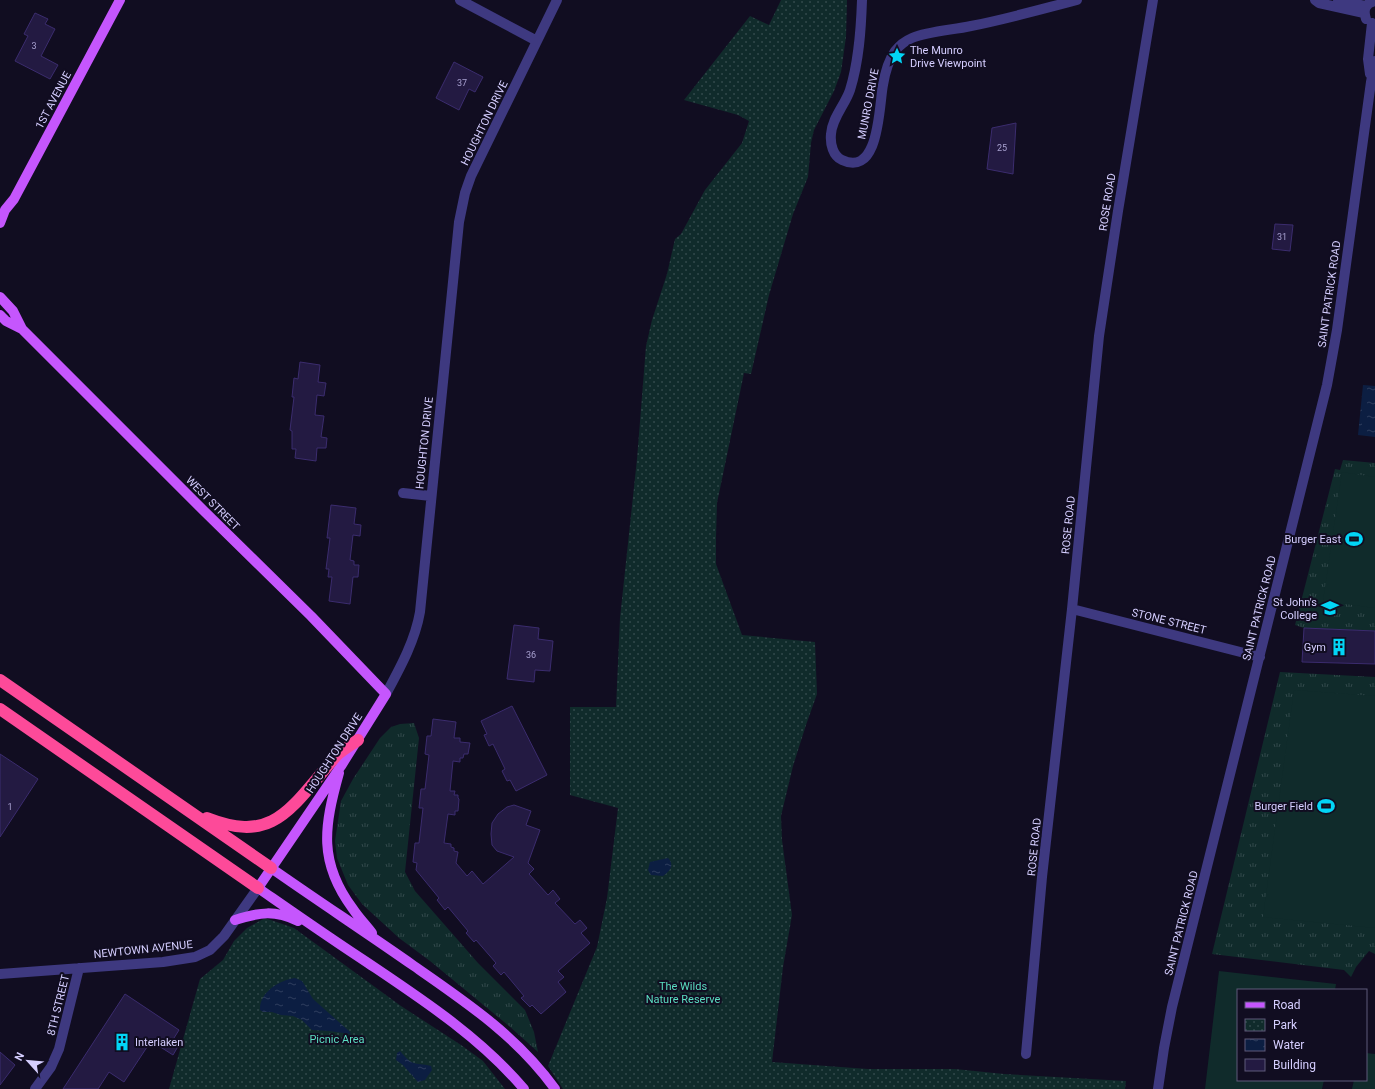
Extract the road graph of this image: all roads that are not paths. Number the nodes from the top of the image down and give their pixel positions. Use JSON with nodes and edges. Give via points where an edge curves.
{"nodes":[{"id":1,"x":120,"y":0,"type":"edge"},
{"id":2,"x":460,"y":0,"type":"edge"},
{"id":3,"x":557,"y":0,"type":"edge"},
{"id":4,"x":862,"y":0,"type":"edge"},
{"id":5,"x":1077,"y":0,"type":"edge"},
{"id":6,"x":1153,"y":0,"type":"edge"},
{"id":7,"x":1315,"y":0,"type":"edge"},
{"id":8,"x":1338,"y":0,"type":"edge"},
{"id":9,"x":1370,"y":4,"type":"edge"},
{"id":10,"x":1374,"y":23,"type":"edge"},
{"id":11,"x":537,"y":41,"type":"junction"},
{"id":12,"x":1375,"y":62,"type":"edge"},
{"id":13,"x":1371,"y":82,"type":"junction"},
{"id":14,"x":3,"y":211,"type":"edge"},
{"id":15,"x":0,"y":223,"type":"edge"},
{"id":16,"x":0,"y":297,"type":"edge"},
{"id":17,"x":0,"y":315,"type":"edge"},
{"id":18,"x":22,"y":329,"type":"junction"},
{"id":19,"x":403,"y":493,"type":"dead end"},
{"id":20,"x":431,"y":496,"type":"junction"},
{"id":21,"x":1072,"y":609,"type":"junction"},
{"id":22,"x":1260,"y":657,"type":"junction"},
{"id":23,"x":0,"y":680,"type":"edge"},
{"id":24,"x":386,"y":694,"type":"junction"},
{"id":25,"x":0,"y":709,"type":"edge"},
{"id":26,"x":358,"y":740,"type":"junction"},
{"id":27,"x":341,"y":766,"type":"junction"},
{"id":28,"x":191,"y":812,"type":"junction"},
{"id":29,"x":271,"y":868,"type":"junction"},
{"id":30,"x":258,"y":888,"type":"junction"},
{"id":31,"x":236,"y":920,"type":"junction"},
{"id":32,"x":318,"y":930,"type":"junction"},
{"id":33,"x":377,"y":940,"type":"junction"},
{"id":34,"x":79,"y":968,"type":"junction"},
{"id":35,"x":0,"y":974,"type":"edge"},
{"id":36,"x":1026,"y":1054,"type":"dead end"},
{"id":37,"x":35,"y":1089,"type":"edge"},
{"id":38,"x":524,"y":1089,"type":"edge"},
{"id":39,"x":556,"y":1089,"type":"edge"},
{"id":40,"x":1158,"y":1089,"type":"edge"}],
"edges":[{"from":1,"to":14,"type":"main road","name":"1ST AVENUE","via":[[14,199]]},
{"from":2,"to":11,"type":"street"},
{"from":3,"to":11,"type":"street","name":"HOUGHTON DRIVE"},
{"from":4,"to":5,"type":"street","name":"MUNRO DRIVE","via":[[857,63],[849,92],[834,123],[831,136],[832,148],[838,158],[852,163],[863,159],[871,149],[887,68],[896,50],[905,42],[919,36]]},
{"from":6,"to":21,"type":"street","name":"ROSE ROAD","via":[[1105,293]]},
{"from":7,"to":9,"type":"street","via":[[1319,3]]},
{"from":8,"to":9,"type":"street"},
{"from":9,"to":10,"type":"street","via":[[1367,19]]},
{"from":10,"to":13,"type":"street","name":"SAINT PATRICK ROAD","via":[[1368,59]]},
{"from":11,"to":20,"type":"street","name":"HOUGHTON DRIVE","via":[[472,176],[463,202]]},
{"from":12,"to":13,"type":"street","name":"SAINT PATRICK ROAD"},
{"from":13,"to":22,"type":"street","name":"SAINT PATRICK ROAD","via":[[1327,385]]},
{"from":14,"to":15,"type":"main road","name":"1ST AVENUE"},
{"from":16,"to":18,"type":"main road","name":"WEST STREET","via":[[13,310]]},
{"from":17,"to":18,"type":"main road","name":"WEST STREET"},
{"from":18,"to":24,"type":"main road","name":"WEST STREET"},
{"from":19,"to":20,"type":"street"},
{"from":20,"to":24,"type":"street","name":"HOUGHTON DRIVE","via":[[418,621],[403,662]]},
{"from":21,"to":22,"type":"street","name":"STONE STREET"},
{"from":21,"to":36,"type":"street","name":"ROSE ROAD","via":[[1042,877]]},
{"from":22,"to":40,"type":"street","name":"SAINT PATRICK ROAD","via":[[1172,1007]]},
{"from":23,"to":28,"type":"highway"},
{"from":24,"to":26,"type":"main road","name":"HOUGHTON DRIVE"},
{"from":25,"to":30,"type":"highway"},
{"from":26,"to":27,"type":"main road","name":"HOUGHTON DRIVE"},
{"from":26,"to":28,"type":"highway","via":[[338,755],[287,812],[268,823],[253,827],[236,826]]},
{"from":27,"to":29,"type":"main road","name":"HOUGHTON DRIVE"},
{"from":27,"to":33,"type":"main road","via":[[328,819],[328,855],[342,892]]},
{"from":28,"to":29,"type":"highway"},
{"from":29,"to":30,"type":"main road","name":"HOUGHTON DRIVE"},
{"from":29,"to":33,"type":"main road"},
{"from":30,"to":31,"type":"street","name":"NEWTOWN AVENUE"},
{"from":30,"to":32,"type":"main road"},
{"from":31,"to":32,"type":"main road","via":[[258,914],[277,914]]},
{"from":31,"to":34,"type":"street","name":"NEWTOWN AVENUE","via":[[210,950],[195,958]]},
{"from":32,"to":38,"type":"main road","via":[[447,1019],[496,1060]]},
{"from":33,"to":39,"type":"main road","via":[[490,1021],[530,1056]]},
{"from":34,"to":35,"type":"street","name":"NEWTOWN AVENUE"},
{"from":34,"to":37,"type":"street","name":"8TH STREET","via":[[58,1049],[51,1067]]}]}
